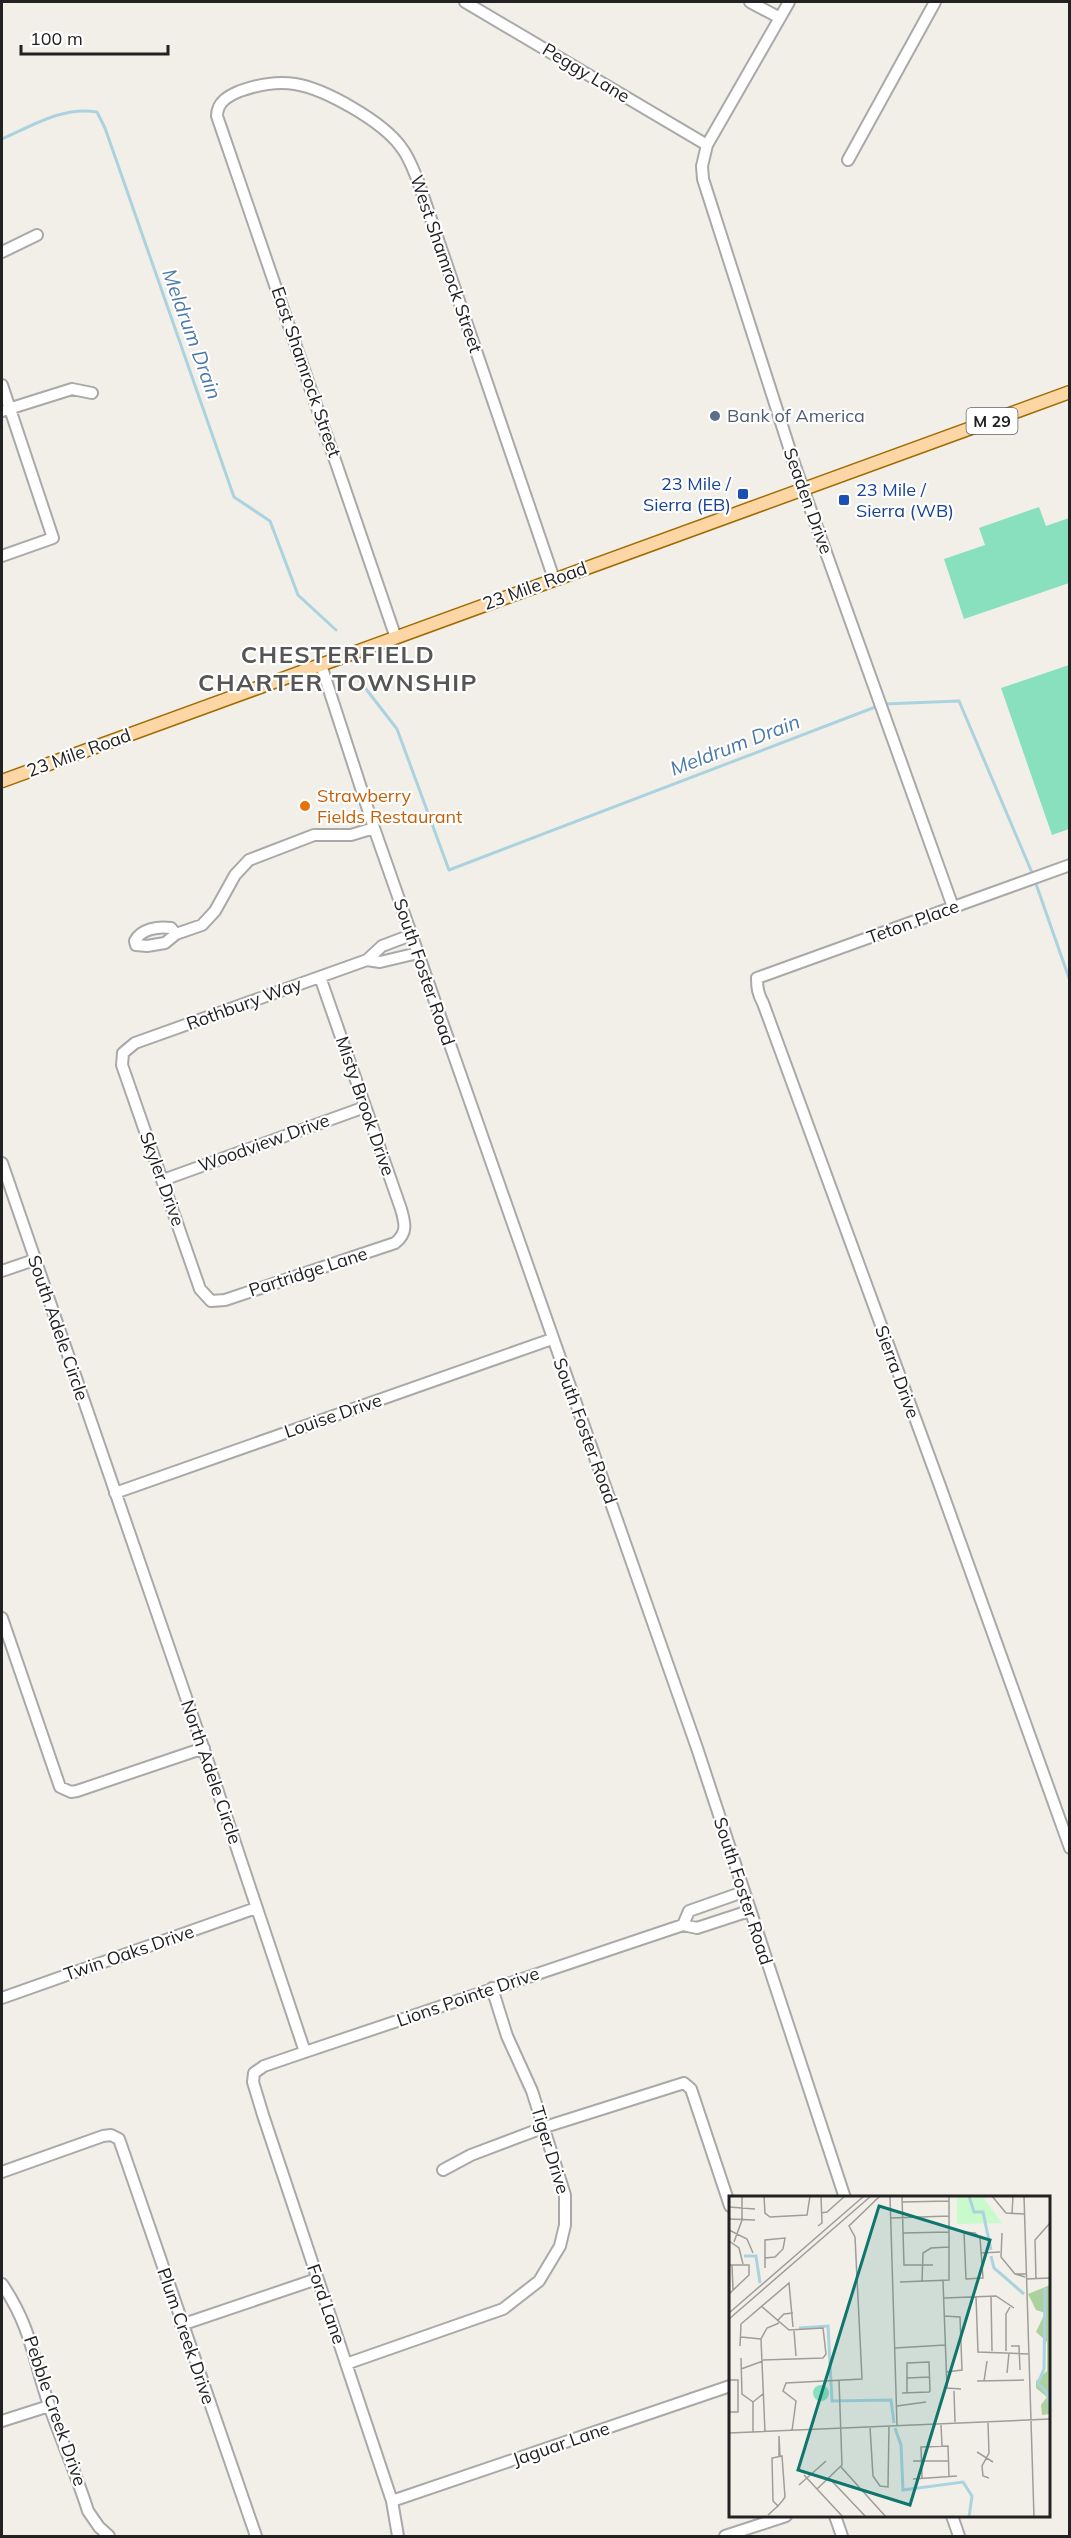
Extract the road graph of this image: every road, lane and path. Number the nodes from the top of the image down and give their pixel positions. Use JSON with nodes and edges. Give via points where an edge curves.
{"nodes":[{"id":1,"x":465,"y":2,"type":"edge"},
{"id":2,"x":750,"y":2,"type":"edge"},
{"id":3,"x":789,"y":2,"type":"edge"},
{"id":4,"x":935,"y":2,"type":"edge"},
{"id":5,"x":780,"y":18,"type":"junction"},
{"id":6,"x":218,"y":105,"type":"joint"},
{"id":7,"x":707,"y":145,"type":"junction"},
{"id":8,"x":848,"y":160,"type":"dead end"},
{"id":9,"x":37,"y":235,"type":"dead end"},
{"id":10,"x":2,"y":252,"type":"edge"},
{"id":11,"x":2,"y":386,"type":"edge"},
{"id":12,"x":1070,"y":392,"type":"edge"},
{"id":13,"x":92,"y":393,"type":"dead end"},
{"id":14,"x":5,"y":409,"type":"edge"},
{"id":15,"x":804,"y":489,"type":"junction"},
{"id":16,"x":2,"y":556,"type":"edge"},
{"id":17,"x":554,"y":579,"type":"junction"},
{"id":18,"x":396,"y":638,"type":"junction"},
{"id":19,"x":321,"y":665,"type":"junction"},
{"id":20,"x":2,"y":781,"type":"edge"},
{"id":21,"x":374,"y":828,"type":"junction"},
{"id":22,"x":1070,"y":866,"type":"edge"},
{"id":23,"x":954,"y":907,"type":"junction"},
{"id":24,"x":176,"y":934,"type":"junction"},
{"id":25,"x":411,"y":935,"type":"junction"},
{"id":26,"x":418,"y":953,"type":"junction"},
{"id":27,"x":367,"y":960,"type":"junction"},
{"id":28,"x":320,"y":977,"type":"junction"},
{"id":29,"x":757,"y":978,"type":"joint"},
{"id":30,"x":123,"y":1053,"type":"joint"},
{"id":31,"x":365,"y":1107,"type":"junction"},
{"id":32,"x":2,"y":1163,"type":"edge"},
{"id":33,"x":163,"y":1180,"type":"junction"},
{"id":34,"x":402,"y":1236,"type":"joint"},
{"id":35,"x":34,"y":1260,"type":"junction"},
{"id":36,"x":2,"y":1271,"type":"edge"},
{"id":37,"x":211,"y":1301,"type":"joint"},
{"id":38,"x":552,"y":1339,"type":"junction"},
{"id":39,"x":115,"y":1493,"type":"junction"},
{"id":40,"x":2,"y":1618,"type":"edge"},
{"id":41,"x":204,"y":1748,"type":"junction"},
{"id":42,"x":1070,"y":1848,"type":"edge"},
{"id":43,"x":743,"y":1892,"type":"junction"},
{"id":44,"x":256,"y":1908,"type":"junction"},
{"id":45,"x":749,"y":1911,"type":"junction"},
{"id":46,"x":683,"y":1924,"type":"junction"},
{"id":47,"x":492,"y":1988,"type":"junction"},
{"id":48,"x":2,"y":1998,"type":"edge"},
{"id":49,"x":305,"y":2052,"type":"junction"},
{"id":50,"x":255,"y":2073,"type":"joint"},
{"id":51,"x":545,"y":2127,"type":"junction"},
{"id":52,"x":443,"y":2170,"type":"dead end"},
{"id":53,"x":2,"y":2172,"type":"edge"},
{"id":54,"x":844,"y":2196,"type":"edge"},
{"id":55,"x":729,"y":2203,"type":"edge"},
{"id":56,"x":317,"y":2279,"type":"junction"},
{"id":57,"x":2,"y":2284,"type":"edge"},
{"id":58,"x":181,"y":2325,"type":"junction"},
{"id":59,"x":346,"y":2364,"type":"junction"},
{"id":60,"x":729,"y":2386,"type":"edge"},
{"id":61,"x":49,"y":2406,"type":"junction"},
{"id":62,"x":2,"y":2421,"type":"edge"},
{"id":63,"x":392,"y":2501,"type":"junction"},
{"id":64,"x":783,"y":2517,"type":"edge"},
{"id":65,"x":835,"y":2517,"type":"edge"},
{"id":66,"x":952,"y":2517,"type":"edge"},
{"id":67,"x":109,"y":2536,"type":"edge"},
{"id":68,"x":256,"y":2536,"type":"edge"},
{"id":69,"x":399,"y":2536,"type":"edge"},
{"id":70,"x":725,"y":2536,"type":"edge"},
{"id":71,"x":842,"y":2536,"type":"edge"},
{"id":72,"x":959,"y":2536,"type":"edge"}],
"edges":[{"from":1,"to":7,"type":"street","name":"Peggy Lane"},
{"from":2,"to":5,"type":"street"},
{"from":3,"to":5,"type":"street","name":"Seaden Drive"},
{"from":4,"to":8,"type":"street"},
{"from":5,"to":7,"type":"street","name":"Seaden Drive"},
{"from":6,"to":17,"type":"street","name":"West Shamrock Street","via":[[236,93],[260,85],[292,83],[373,122],[402,148],[418,181]]},
{"from":6,"to":18,"type":"street","name":"East Shamrock Street","via":[[219,122]]},
{"from":7,"to":15,"type":"street","name":"Seaden Drive","via":[[702,166],[705,185]]},
{"from":9,"to":10,"type":"street"},
{"from":11,"to":14,"type":"street"},
{"from":12,"to":15,"type":"main road","name":"23 Mile Road","number":"M 29"},
{"from":13,"to":14,"type":"street","via":[[72,389]]},
{"from":14,"to":16,"type":"street","via":[[53,538]]},
{"from":15,"to":17,"type":"main road","name":"23 Mile Road","number":"M 29"},
{"from":15,"to":23,"type":"street","name":"Seaden Drive"},
{"from":17,"to":18,"type":"main road","name":"23 Mile Road","number":"M 29"},
{"from":18,"to":19,"type":"main road","name":"23 Mile Road","number":"M 29"},
{"from":19,"to":20,"type":"main road","name":"23 Mile Road","number":"M 29"},
{"from":19,"to":21,"type":"street","name":"South Foster Road"},
{"from":21,"to":24,"type":"street","via":[[351,835],[314,835],[249,860],[208,919],[196,928]]},
{"from":21,"to":25,"type":"street","name":"South Foster Road"},
{"from":22,"to":23,"type":"street","name":"Teton Place"},
{"from":23,"to":29,"type":"street","name":"Teton Place"},
{"from":24,"to":24,"type":"street","via":[[165,943],[136,945],[137,937],[150,930],[165,927]]},
{"from":25,"to":26,"type":"street","name":"South Foster Road"},
{"from":25,"to":27,"type":"street","name":"Rothbury Way","via":[[382,946]]},
{"from":26,"to":27,"type":"street","name":"Rothbury Way","via":[[380,963]]},
{"from":26,"to":38,"type":"street","name":"South Foster Road"},
{"from":27,"to":28,"type":"street","name":"Rothbury Way"},
{"from":28,"to":30,"type":"street","name":"Rothbury Way","via":[[135,1043]]},
{"from":28,"to":31,"type":"street","name":"Misty Brook Drive"},
{"from":29,"to":42,"type":"street","name":"Sierra Drive","via":[[758,994]]},
{"from":30,"to":33,"type":"street","name":"Skyler Drive","via":[[122,1065]]},
{"from":31,"to":33,"type":"street","name":"Woodview Drive"},
{"from":31,"to":34,"type":"street","name":"Misty Brook Drive","via":[[401,1209],[405,1224]]},
{"from":32,"to":35,"type":"street","name":"South Adele Circle"},
{"from":33,"to":37,"type":"street","name":"Skyler Drive","via":[[200,1289]]},
{"from":34,"to":37,"type":"street","name":"Partridge Lane","via":[[395,1243],[225,1300]]},
{"from":35,"to":36,"type":"street"},
{"from":35,"to":39,"type":"street","name":"South Adele Circle"},
{"from":38,"to":39,"type":"street","name":"Louise Drive"},
{"from":38,"to":43,"type":"street","name":"South Foster Road","via":[[697,1748]]},
{"from":39,"to":41,"type":"street","name":"North Adele Circle"},
{"from":40,"to":41,"type":"street","via":[[60,1787],[77,1791]]},
{"from":41,"to":44,"type":"street","name":"North Adele Circle"},
{"from":43,"to":45,"type":"street","name":"South Foster Road"},
{"from":43,"to":46,"type":"street","via":[[689,1911]]},
{"from":44,"to":48,"type":"street","name":"Twin Oaks Drive"},
{"from":44,"to":49,"type":"street","name":"North Adele Circle"},
{"from":45,"to":46,"type":"street","via":[[696,1928]]},
{"from":45,"to":54,"type":"street","name":"South Foster Road"},
{"from":46,"to":47,"type":"street","name":"Lions Pointe Drive"},
{"from":47,"to":49,"type":"street","name":"Lions Pointe Drive"},
{"from":47,"to":51,"type":"street","name":"Tiger Drive","via":[[507,2036]]},
{"from":49,"to":50,"type":"street","name":"Lions Pointe Drive"},
{"from":50,"to":56,"type":"street","name":"Ford Lane","via":[[254,2087]]},
{"from":51,"to":52,"type":"street"},
{"from":51,"to":55,"type":"street","via":[[687,2084]]},
{"from":51,"to":59,"type":"street","name":"Tiger Drive","via":[[566,2209],[560,2246],[539,2281],[494,2314]]},
{"from":53,"to":58,"type":"street","name":"Plum Creek Drive","via":[[103,2136],[116,2136]]},
{"from":56,"to":58,"type":"street"},
{"from":56,"to":59,"type":"street","name":"Ford Lane"},
{"from":57,"to":61,"type":"street","name":"Pebble Creek Drive","via":[[28,2332]]},
{"from":58,"to":68,"type":"street","name":"Plum Creek Drive"},
{"from":59,"to":63,"type":"street","name":"Ford Lane"},
{"from":60,"to":63,"type":"street","name":"Jaguar Lane"},
{"from":61,"to":62,"type":"street"},
{"from":61,"to":67,"type":"street","name":"Pebble Creek Drive","via":[[88,2511]]},
{"from":63,"to":69,"type":"street","name":"Ford Lane"},
{"from":64,"to":70,"type":"street"},
{"from":65,"to":71,"type":"street"},
{"from":66,"to":72,"type":"street"}]}
